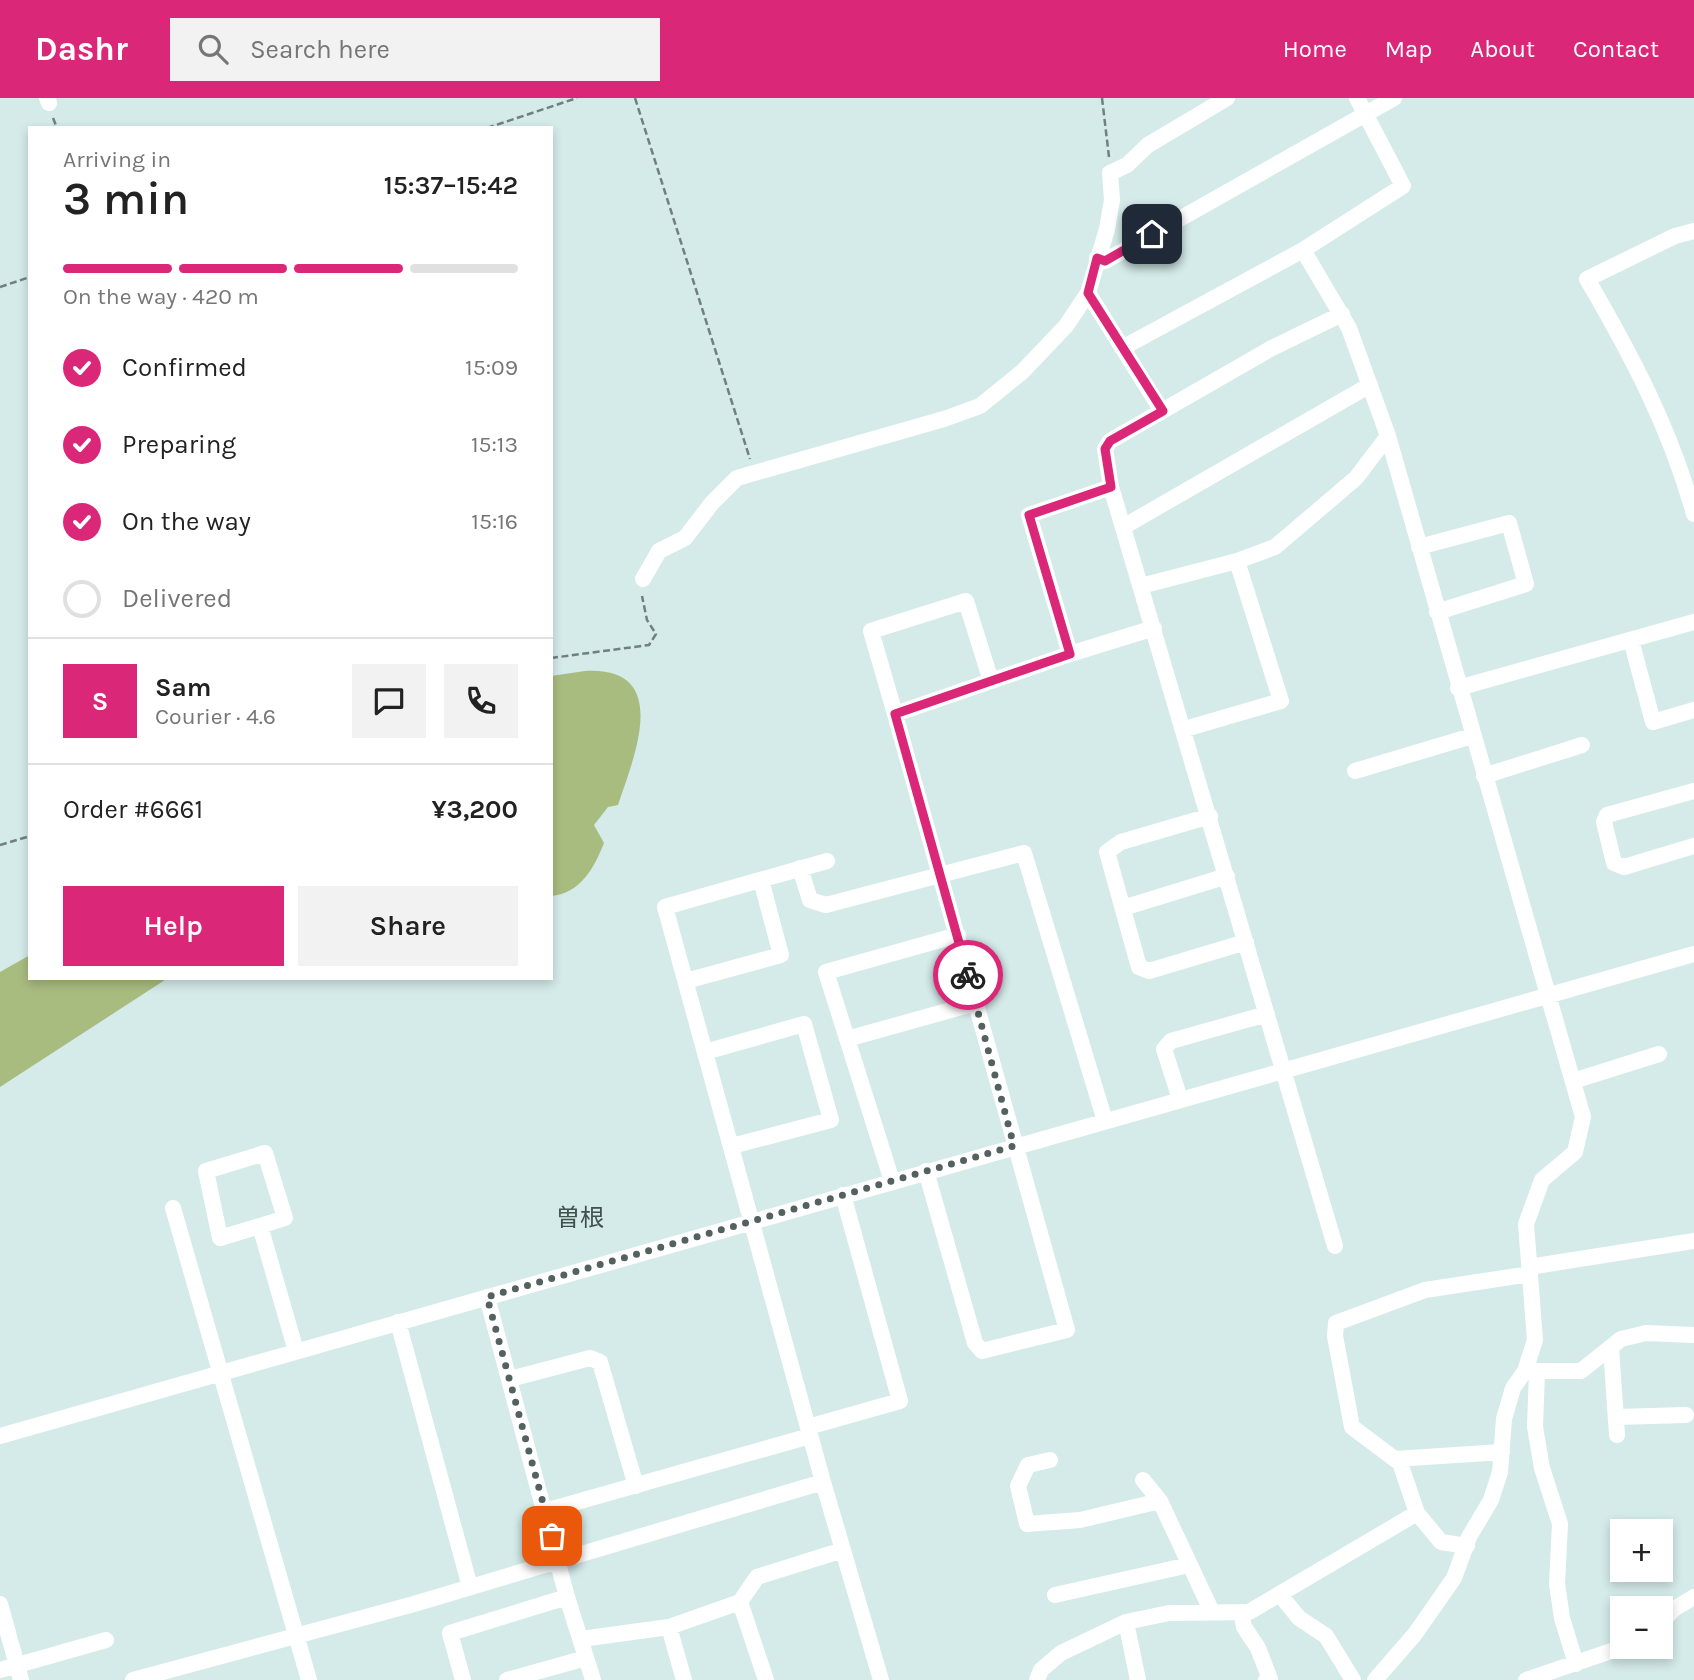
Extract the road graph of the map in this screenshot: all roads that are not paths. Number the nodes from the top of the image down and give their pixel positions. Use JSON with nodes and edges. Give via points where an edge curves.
{"nodes":[{"id":1,"x":1227,"y":98,"type":"edge"},
{"id":2,"x":1357,"y":98,"type":"edge"},
{"id":3,"x":1394,"y":98,"type":"edge"},
{"id":4,"x":1367,"y":114,"type":"junction"},
{"id":5,"x":1694,"y":231,"type":"edge"},
{"id":6,"x":1303,"y":250,"type":"junction"},
{"id":7,"x":1097,"y":258,"type":"junction"},
{"id":8,"x":1088,"y":293,"type":"junction"},
{"id":9,"x":1342,"y":314,"type":"junction"},
{"id":10,"x":1122,"y":348,"type":"junction"},
{"id":11,"x":1370,"y":385,"type":"junction"},
{"id":12,"x":1163,"y":411,"type":"junction"},
{"id":13,"x":1388,"y":436,"type":"junction"},
{"id":14,"x":1111,"y":487,"type":"junction"},
{"id":15,"x":1694,"y":514,"type":"edge"},
{"id":16,"x":1123,"y":527,"type":"junction"},
{"id":17,"x":1419,"y":547,"type":"junction"},
{"id":18,"x":1237,"y":561,"type":"junction"},
{"id":19,"x":643,"y":579,"type":"road end"},
{"id":20,"x":1141,"y":586,"type":"junction"},
{"id":21,"x":1437,"y":612,"type":"junction"},
{"id":22,"x":1694,"y":622,"type":"edge"},
{"id":23,"x":1154,"y":628,"type":"junction"},
{"id":24,"x":1631,"y":640,"type":"junction"},
{"id":25,"x":1070,"y":654,"type":"junction"},
{"id":26,"x":991,"y":681,"type":"junction"},
{"id":27,"x":1458,"y":688,"type":"junction"},
{"id":28,"x":1694,"y":710,"type":"edge"},
{"id":29,"x":895,"y":714,"type":"junction"},
{"id":30,"x":1185,"y":729,"type":"junction"},
{"id":31,"x":1472,"y":736,"type":"junction"},
{"id":32,"x":1582,"y":745,"type":"dead end"},
{"id":33,"x":1354,"y":771,"type":"dead end"},
{"id":34,"x":1484,"y":776,"type":"junction"},
{"id":35,"x":1694,"y":791,"type":"edge"},
{"id":36,"x":1210,"y":816,"type":"junction"},
{"id":37,"x":1694,"y":846,"type":"edge"},
{"id":38,"x":827,"y":861,"type":"dead end"},
{"id":39,"x":800,"y":868,"type":"junction"},
{"id":40,"x":941,"y":874,"type":"junction"},
{"id":41,"x":1227,"y":876,"type":"junction"},
{"id":42,"x":761,"y":880,"type":"junction"},
{"id":43,"x":1123,"y":908,"type":"junction"},
{"id":44,"x":958,"y":935,"type":"junction"},
{"id":45,"x":1246,"y":942,"type":"junction"},
{"id":46,"x":1694,"y":954,"type":"edge"},
{"id":47,"x":686,"y":981,"type":"junction"},
{"id":48,"x":1548,"y":994,"type":"junction"},
{"id":49,"x":976,"y":1003,"type":"junction"},
{"id":50,"x":1267,"y":1014,"type":"junction"},
{"id":51,"x":847,"y":1039,"type":"junction"},
{"id":52,"x":705,"y":1052,"type":"junction"},
{"id":53,"x":1659,"y":1055,"type":"dead end"},
{"id":54,"x":1283,"y":1069,"type":"junction"},
{"id":55,"x":1573,"y":1081,"type":"junction"},
{"id":56,"x":1180,"y":1099,"type":"junction"},
{"id":57,"x":1105,"y":1121,"type":"junction"},
{"id":58,"x":732,"y":1146,"type":"junction"},
{"id":59,"x":1014,"y":1146,"type":"junction"},
{"id":60,"x":926,"y":1171,"type":"junction"},
{"id":61,"x":892,"y":1181,"type":"junction"},
{"id":62,"x":842,"y":1195,"type":"junction"},
{"id":63,"x":173,"y":1208,"type":"dead end"},
{"id":64,"x":752,"y":1220,"type":"junction"},
{"id":65,"x":260,"y":1226,"type":"junction"},
{"id":66,"x":1694,"y":1241,"type":"edge"},
{"id":67,"x":1335,"y":1246,"type":"dead end"},
{"id":68,"x":1529,"y":1270,"type":"junction"},
{"id":69,"x":487,"y":1297,"type":"junction"},
{"id":70,"x":398,"y":1322,"type":"junction"},
{"id":71,"x":1694,"y":1335,"type":"edge"},
{"id":72,"x":1611,"y":1348,"type":"junction"},
{"id":73,"x":296,"y":1351,"type":"junction"},
{"id":74,"x":1531,"y":1371,"type":"junction"},
{"id":75,"x":222,"y":1373,"type":"junction"},
{"id":76,"x":510,"y":1379,"type":"junction"},
{"id":77,"x":1686,"y":1415,"type":"dead end"},
{"id":78,"x":1616,"y":1418,"type":"junction"},
{"id":79,"x":809,"y":1431,"type":"junction"},
{"id":80,"x":1618,"y":1435,"type":"dead end"},
{"id":81,"x":0,"y":1436,"type":"edge"},
{"id":82,"x":1502,"y":1452,"type":"junction"},
{"id":83,"x":1395,"y":1459,"type":"junction"},
{"id":84,"x":1049,"y":1460,"type":"dead end"},
{"id":85,"x":1143,"y":1480,"type":"dead end"},
{"id":86,"x":823,"y":1482,"type":"junction"},
{"id":87,"x":636,"y":1486,"type":"junction"},
{"id":88,"x":1160,"y":1501,"type":"junction"},
{"id":89,"x":545,"y":1511,"type":"junction"},
{"id":90,"x":1417,"y":1513,"type":"junction"},
{"id":91,"x":1467,"y":1546,"type":"junction"},
{"id":92,"x":843,"y":1550,"type":"junction"},
{"id":93,"x":558,"y":1560,"type":"junction"},
{"id":94,"x":1189,"y":1565,"type":"junction"},
{"id":95,"x":470,"y":1587,"type":"junction"},
{"id":96,"x":1055,"y":1595,"type":"dead end"},
{"id":97,"x":1281,"y":1596,"type":"junction"},
{"id":98,"x":568,"y":1597,"type":"junction"},
{"id":99,"x":1694,"y":1597,"type":"edge"},
{"id":100,"x":740,"y":1602,"type":"junction"},
{"id":101,"x":0,"y":1604,"type":"edge"},
{"id":102,"x":1673,"y":1610,"type":"edge"},
{"id":103,"x":1212,"y":1612,"type":"junction"},
{"id":104,"x":1241,"y":1612,"type":"junction"},
{"id":105,"x":1126,"y":1622,"type":"junction"},
{"id":106,"x":669,"y":1627,"type":"junction"},
{"id":107,"x":297,"y":1637,"type":"junction"},
{"id":108,"x":581,"y":1639,"type":"junction"},
{"id":109,"x":106,"y":1640,"type":"dead end"},
{"id":110,"x":1610,"y":1653,"type":"edge"},
{"id":111,"x":586,"y":1658,"type":"junction"},
{"id":112,"x":0,"y":1670,"type":"edge"},
{"id":113,"x":1569,"y":1671,"type":"edge"},
{"id":114,"x":19,"y":1673,"type":"edge"},
{"id":115,"x":133,"y":1680,"type":"edge"},
{"id":116,"x":309,"y":1680,"type":"edge"},
{"id":117,"x":462,"y":1680,"type":"edge"},
{"id":118,"x":507,"y":1680,"type":"edge"},
{"id":119,"x":593,"y":1680,"type":"edge"},
{"id":120,"x":684,"y":1680,"type":"edge"},
{"id":121,"x":765,"y":1680,"type":"edge"},
{"id":122,"x":881,"y":1680,"type":"edge"},
{"id":123,"x":1037,"y":1680,"type":"edge"},
{"id":124,"x":1138,"y":1680,"type":"edge"},
{"id":125,"x":1265,"y":1680,"type":"edge"},
{"id":126,"x":1353,"y":1680,"type":"edge"},
{"id":127,"x":1375,"y":1680,"type":"edge"},
{"id":128,"x":1526,"y":1680,"type":"edge"}],
"edges":[{"from":1,"to":7,"type":"street","via":[[1110,173],[1112,200]]},
{"from":2,"to":4,"type":"street"},
{"from":3,"to":4,"type":"street"},
{"from":4,"to":6,"type":"street","via":[[1403,186]]},
{"from":4,"to":7,"type":"street","via":[[1105,261]]},
{"from":5,"to":15,"type":"street","via":[[1587,279],[1672,442]]},
{"from":6,"to":9,"type":"street"},
{"from":6,"to":10,"type":"street"},
{"from":7,"to":8,"type":"street"},
{"from":8,"to":10,"type":"street"},
{"from":8,"to":19,"type":"street","via":[[1049,346],[980,406],[737,478],[685,538],[659,551]]},
{"from":9,"to":11,"type":"street"},
{"from":9,"to":12,"type":"street"},
{"from":10,"to":12,"type":"street"},
{"from":11,"to":13,"type":"street"},
{"from":11,"to":16,"type":"street"},
{"from":12,"to":14,"type":"street","via":[[1110,441],[1105,449]]},
{"from":13,"to":17,"type":"street"},
{"from":13,"to":18,"type":"street","via":[[1356,478],[1275,547]]},
{"from":14,"to":16,"type":"street"},
{"from":14,"to":25,"type":"street","via":[[1029,515]]},
{"from":16,"to":20,"type":"street"},
{"from":17,"to":21,"type":"street"},
{"from":17,"to":21,"type":"street","via":[[1509,523],[1526,584]]},
{"from":18,"to":20,"type":"street"},
{"from":18,"to":30,"type":"street","via":[[1281,701]]},
{"from":20,"to":23,"type":"street"},
{"from":21,"to":27,"type":"street"},
{"from":22,"to":24,"type":"street"},
{"from":23,"to":25,"type":"street"},
{"from":23,"to":30,"type":"street"},
{"from":24,"to":27,"type":"street"},
{"from":24,"to":28,"type":"street","via":[[1653,722]]},
{"from":25,"to":26,"type":"street"},
{"from":26,"to":29,"type":"street"},
{"from":26,"to":29,"type":"street","via":[[966,601],[871,631]]},
{"from":27,"to":31,"type":"street"},
{"from":29,"to":40,"type":"street"},
{"from":30,"to":36,"type":"street"},
{"from":31,"to":33,"type":"street"},
{"from":31,"to":34,"type":"street"},
{"from":32,"to":34,"type":"street"},
{"from":34,"to":48,"type":"street"},
{"from":35,"to":37,"type":"street","via":[[1607,815],[1604,822],[1614,863],[1624,867]]},
{"from":36,"to":41,"type":"street"},
{"from":36,"to":43,"type":"street","via":[[1121,842],[1107,852]]},
{"from":38,"to":39,"type":"street"},
{"from":39,"to":40,"type":"street","via":[[810,900],[826,905]]},
{"from":39,"to":42,"type":"street"},
{"from":40,"to":44,"type":"street"},
{"from":40,"to":57,"type":"street","via":[[1024,853]]},
{"from":41,"to":43,"type":"street"},
{"from":41,"to":45,"type":"street"},
{"from":42,"to":47,"type":"street","via":[[781,955]]},
{"from":42,"to":47,"type":"street","via":[[665,907]]},
{"from":43,"to":45,"type":"street","via":[[1139,967],[1149,971]]},
{"from":44,"to":49,"type":"street"},
{"from":44,"to":51,"type":"street","via":[[826,972]]},
{"from":45,"to":50,"type":"street"},
{"from":46,"to":48,"type":"street"},
{"from":47,"to":52,"type":"street"},
{"from":48,"to":54,"type":"street"},
{"from":48,"to":55,"type":"street"},
{"from":49,"to":51,"type":"street"},
{"from":49,"to":59,"type":"street"},
{"from":50,"to":54,"type":"street"},
{"from":50,"to":56,"type":"street","via":[[1171,1041],[1164,1049]]},
{"from":51,"to":61,"type":"street"},
{"from":52,"to":58,"type":"street"},
{"from":52,"to":58,"type":"street","via":[[804,1024],[831,1120]]},
{"from":53,"to":55,"type":"street"},
{"from":54,"to":56,"type":"street"},
{"from":54,"to":67,"type":"street"},
{"from":55,"to":68,"type":"street","via":[[1583,1118],[1575,1152],[1542,1180],[1526,1224]]},
{"from":56,"to":57,"type":"street"},
{"from":57,"to":59,"type":"street"},
{"from":58,"to":64,"type":"street"},
{"from":59,"to":60,"type":"street"},
{"from":59,"to":60,"type":"street","via":[[1067,1330],[982,1351],[975,1343]]},
{"from":60,"to":61,"type":"street"},
{"from":61,"to":62,"type":"street"},
{"from":62,"to":64,"type":"street"},
{"from":62,"to":79,"type":"street","via":[[900,1401]]},
{"from":63,"to":75,"type":"street"},
{"from":64,"to":69,"type":"street"},
{"from":64,"to":79,"type":"street"},
{"from":65,"to":65,"type":"street","via":[[285,1218],[265,1153],[206,1171],[220,1238]]},
{"from":65,"to":73,"type":"street"},
{"from":66,"to":68,"type":"street"},
{"from":68,"to":74,"type":"street","via":[[1535,1340]]},
{"from":68,"to":83,"type":"street","via":[[1425,1290],[1336,1323],[1352,1427]]},
{"from":69,"to":70,"type":"street"},
{"from":69,"to":76,"type":"street"},
{"from":70,"to":73,"type":"street"},
{"from":70,"to":95,"type":"street"},
{"from":71,"to":72,"type":"street","via":[[1646,1333],[1622,1339]]},
{"from":72,"to":74,"type":"street","via":[[1581,1371]]},
{"from":72,"to":78,"type":"street"},
{"from":73,"to":75,"type":"street"},
{"from":74,"to":82,"type":"street","via":[[1510,1398]]},
{"from":74,"to":113,"type":"street","via":[[1542,1468],[1560,1524],[1557,1584]]},
{"from":75,"to":81,"type":"street"},
{"from":75,"to":107,"type":"street"},
{"from":76,"to":87,"type":"street","via":[[590,1358],[600,1362]]},
{"from":76,"to":89,"type":"street"},
{"from":77,"to":78,"type":"street"},
{"from":78,"to":80,"type":"street"},
{"from":79,"to":86,"type":"street"},
{"from":79,"to":87,"type":"street"},
{"from":82,"to":83,"type":"street"},
{"from":82,"to":91,"type":"street","via":[[1491,1500]]},
{"from":83,"to":90,"type":"street"},
{"from":84,"to":88,"type":"street","via":[[1028,1465],[1018,1486],[1027,1524],[1080,1520]]},
{"from":85,"to":88,"type":"street"},
{"from":86,"to":92,"type":"street"},
{"from":86,"to":93,"type":"street"},
{"from":87,"to":89,"type":"street"},
{"from":88,"to":94,"type":"street"},
{"from":89,"to":93,"type":"street"},
{"from":90,"to":91,"type":"street","via":[[1441,1542]]},
{"from":90,"to":97,"type":"street"},
{"from":91,"to":127,"type":"street","via":[[1454,1578]]},
{"from":92,"to":100,"type":"street","via":[[757,1577]]},
{"from":92,"to":122,"type":"street"},
{"from":93,"to":95,"type":"street"},
{"from":93,"to":98,"type":"street"},
{"from":94,"to":96,"type":"street"},
{"from":94,"to":103,"type":"street"},
{"from":95,"to":107,"type":"street"},
{"from":97,"to":104,"type":"street"},
{"from":97,"to":126,"type":"street","via":[[1299,1618],[1325,1636]]},
{"from":98,"to":108,"type":"street"},
{"from":98,"to":117,"type":"street","via":[[450,1633]]},
{"from":99,"to":102,"type":"street"},
{"from":100,"to":106,"type":"street"},
{"from":100,"to":121,"type":"street"},
{"from":101,"to":114,"type":"street"},
{"from":103,"to":104,"type":"street"},
{"from":103,"to":105,"type":"street","via":[[1169,1613]]},
{"from":104,"to":125,"type":"street","via":[[1270,1679]]},
{"from":105,"to":123,"type":"street","via":[[1061,1653],[1041,1670]]},
{"from":105,"to":124,"type":"street"},
{"from":106,"to":108,"type":"street"},
{"from":106,"to":120,"type":"street"},
{"from":107,"to":115,"type":"street"},
{"from":107,"to":116,"type":"street"},
{"from":108,"to":111,"type":"street"},
{"from":109,"to":114,"type":"street"},
{"from":110,"to":113,"type":"street"},
{"from":111,"to":118,"type":"street"},
{"from":111,"to":119,"type":"street"},
{"from":112,"to":114,"type":"street"},
{"from":113,"to":128,"type":"street"}]}
